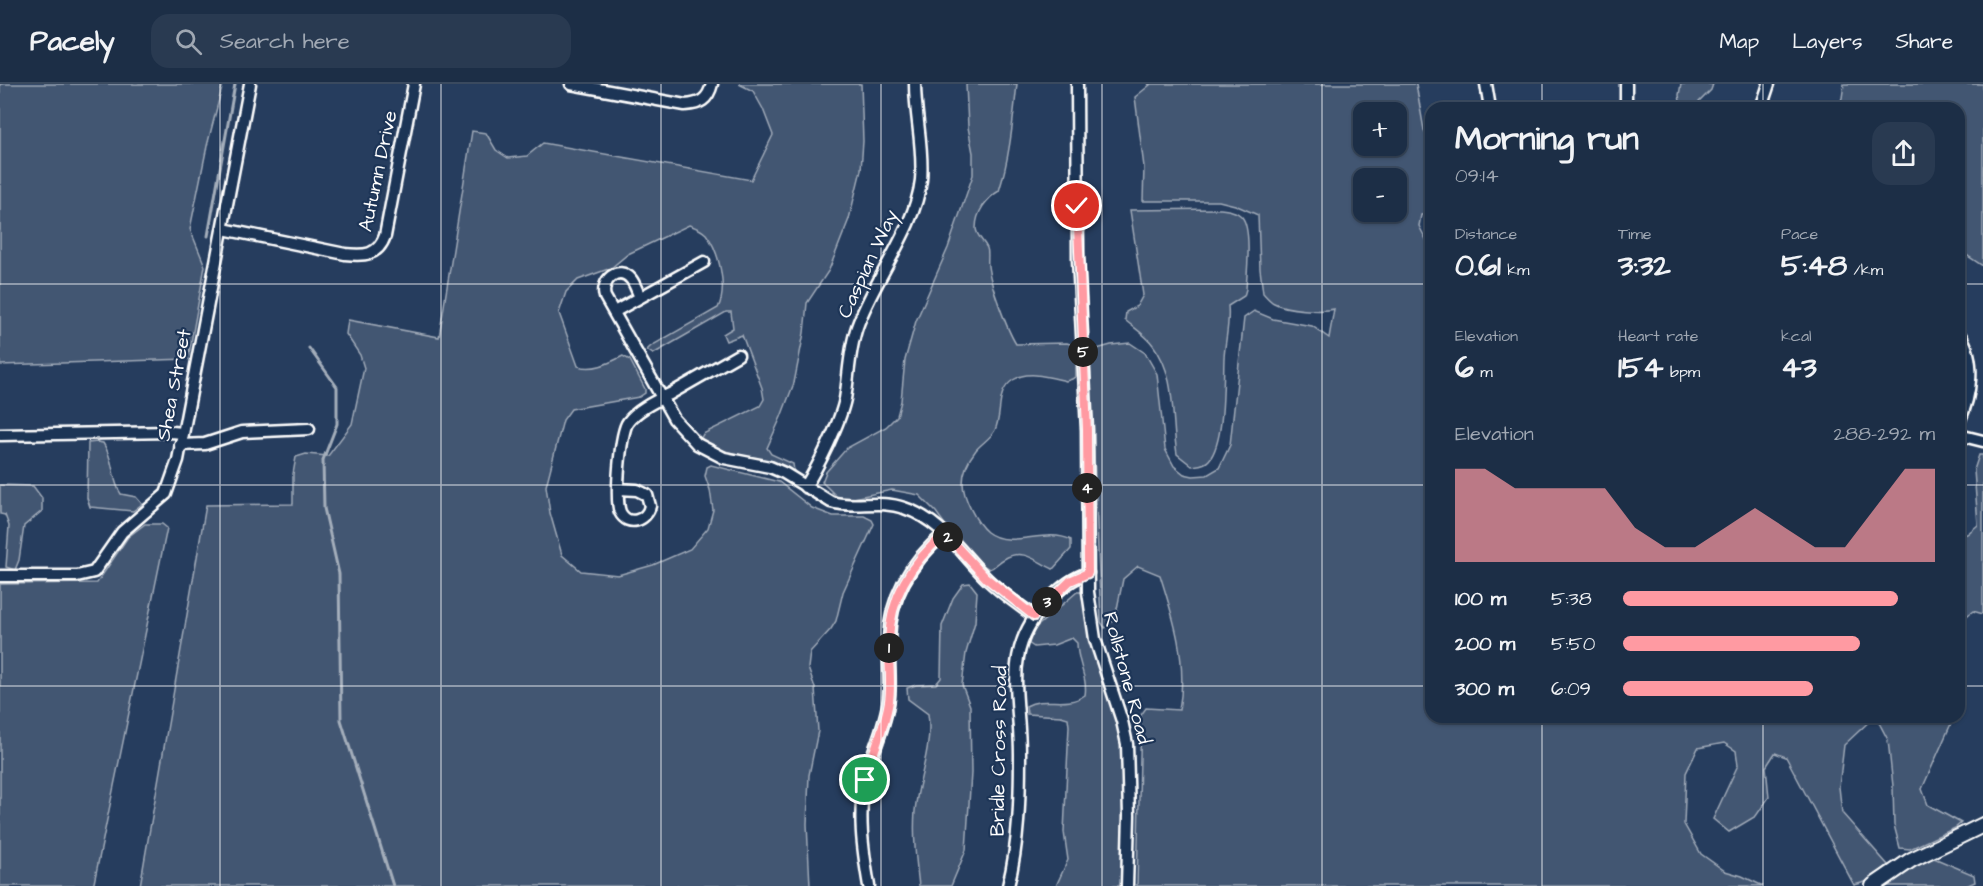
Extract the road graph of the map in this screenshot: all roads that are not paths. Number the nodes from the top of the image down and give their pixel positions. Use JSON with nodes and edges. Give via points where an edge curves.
{"nodes":[{"id":1,"x":250,"y":84,"type":"edge"},
{"id":2,"x":414,"y":84,"type":"edge"},
{"id":3,"x":571,"y":84,"type":"edge"},
{"id":4,"x":712,"y":84,"type":"edge"},
{"id":5,"x":915,"y":84,"type":"edge"},
{"id":6,"x":1077,"y":84,"type":"edge"},
{"id":7,"x":1486,"y":84,"type":"edge"},
{"id":8,"x":1626,"y":84,"type":"edge"},
{"id":9,"x":1769,"y":84,"type":"edge"},
{"id":10,"x":1489,"y":102,"type":"edge"},
{"id":11,"x":1626,"y":102,"type":"edge"},
{"id":12,"x":1763,"y":102,"type":"edge"},
{"id":13,"x":223,"y":229,"type":"junction"},
{"id":14,"x":704,"y":262,"type":"dead end"},
{"id":15,"x":640,"y":297,"type":"junction"},
{"id":16,"x":614,"y":312,"type":"junction"},
{"id":17,"x":1965,"y":344,"type":"edge"},
{"id":18,"x":738,"y":355,"type":"dead end"},
{"id":19,"x":662,"y":398,"type":"junction"},
{"id":20,"x":1965,"y":399,"type":"edge"},
{"id":21,"x":309,"y":429,"type":"dead end"},
{"id":22,"x":0,"y":435,"type":"edge"},
{"id":23,"x":1965,"y":436,"type":"edge"},
{"id":24,"x":181,"y":439,"type":"junction"},
{"id":25,"x":1983,"y":441,"type":"edge"},
{"id":26,"x":805,"y":487,"type":"junction"},
{"id":27,"x":619,"y":489,"type":"dead end"},
{"id":28,"x":945,"y":534,"type":"junction"},
{"id":29,"x":1088,"y":573,"type":"junction"},
{"id":30,"x":1,"y":577,"type":"edge"},
{"id":31,"x":1034,"y":616,"type":"junction"},
{"id":32,"x":1983,"y":825,"type":"edge"},
{"id":33,"x":869,"y":886,"type":"edge"},
{"id":34,"x":1008,"y":886,"type":"edge"},
{"id":35,"x":1127,"y":886,"type":"edge"},
{"id":36,"x":1873,"y":886,"type":"edge"}],
"edges":[{"from":1,"to":13,"type":"street","name":"Shea Street"},
{"from":2,"to":13,"type":"street","name":"Autumn Drive","via":[[385,236],[376,252],[345,254]]},
{"from":3,"to":4,"type":"street","via":[[684,105],[704,100]]},
{"from":5,"to":26,"type":"street","name":"Caspian Way","via":[[921,182],[915,204],[856,329],[844,402]]},
{"from":6,"to":29,"type":"street","name":"Rollstone Road"},
{"from":7,"to":10,"type":"street"},
{"from":8,"to":11,"type":"street"},
{"from":9,"to":12,"type":"street"},
{"from":13,"to":24,"type":"street","name":"Shea Street"},
{"from":14,"to":15,"type":"street"},
{"from":15,"to":16,"type":"street"},
{"from":15,"to":16,"type":"street","via":[[631,279],[623,274],[612,275],[605,282],[604,292]]},
{"from":16,"to":19,"type":"street"},
{"from":17,"to":20,"type":"street","via":[[1971,369]]},
{"from":18,"to":19,"type":"street"},
{"from":19,"to":26,"type":"street","via":[[682,430],[697,444],[738,462],[770,467]]},
{"from":19,"to":27,"type":"street","via":[[638,412],[623,430]]},
{"from":21,"to":24,"type":"street","via":[[242,432],[206,444]]},
{"from":22,"to":24,"type":"street","via":[[172,432]]},
{"from":23,"to":25,"type":"street"},
{"from":24,"to":30,"type":"street","name":"Shea Street","via":[[166,494],[122,532],[94,572],[77,576]]},
{"from":26,"to":28,"type":"street","via":[[839,504],[882,503],[908,509]]},
{"from":28,"to":31,"type":"street","via":[[986,578]]},
{"from":28,"to":33,"type":"street","via":[[907,575],[891,620],[889,698],[862,798]]},
{"from":29,"to":31,"type":"street","name":"Bridle Cross Road","via":[[1070,581]]},
{"from":29,"to":35,"type":"street","name":"Rollstone Road","via":[[1095,639],[1127,744]]},
{"from":31,"to":34,"type":"street","name":"Bridle Cross Road","via":[[1025,631],[1016,674],[1018,815]]},
{"from":32,"to":36,"type":"main road","via":[[1911,860]]}]}
